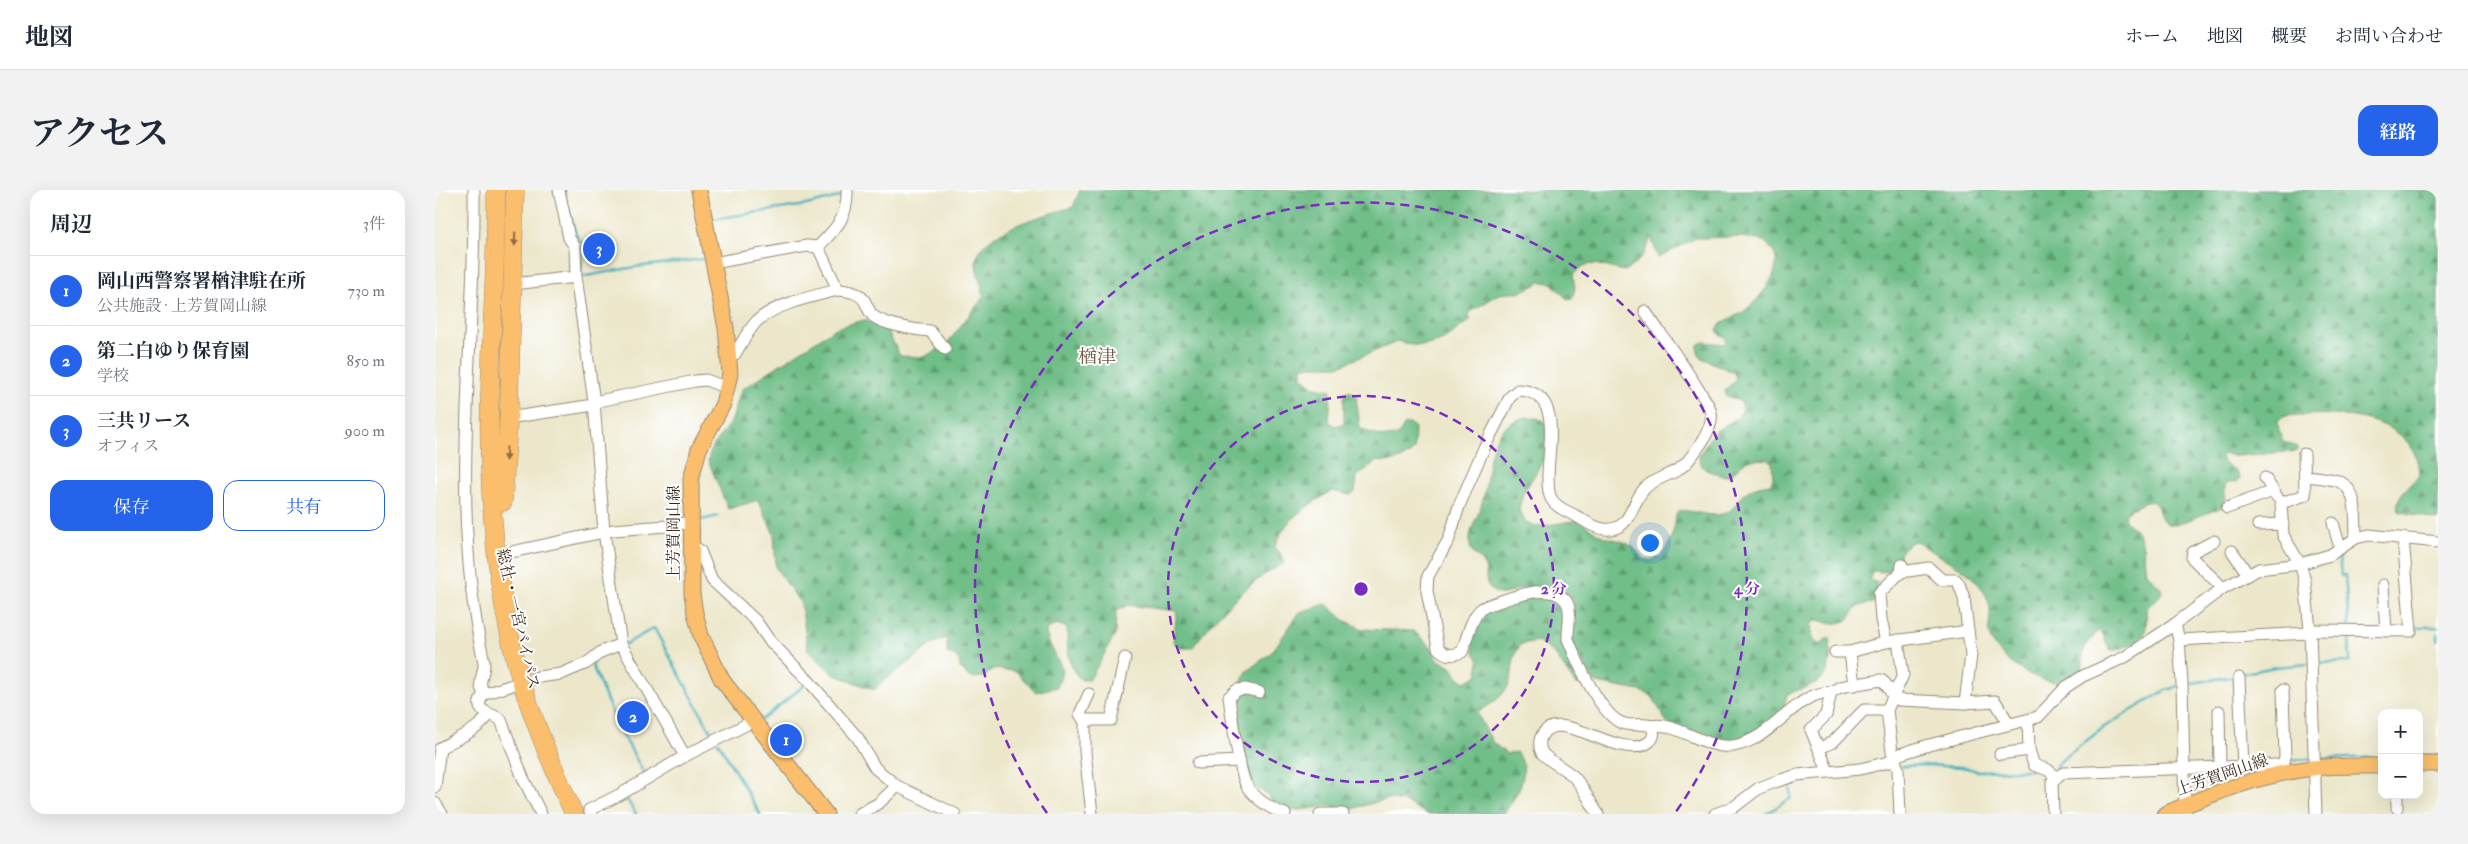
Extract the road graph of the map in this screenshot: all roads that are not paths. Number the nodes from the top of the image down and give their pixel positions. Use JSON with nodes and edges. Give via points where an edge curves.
{"nodes":[{"id":1,"x":474,"y":190,"type":"edge"},
{"id":2,"x":487,"y":190,"type":"edge"},
{"id":3,"x":496,"y":190,"type":"edge"},
{"id":4,"x":515,"y":190,"type":"edge"},
{"id":5,"x":559,"y":190,"type":"edge"},
{"id":6,"x":699,"y":190,"type":"edge"},
{"id":7,"x":847,"y":190,"type":"edge"},
{"id":8,"x":818,"y":247,"type":"junction"},
{"id":9,"x":713,"y":263,"type":"junction"},
{"id":10,"x":576,"y":277,"type":"junction"},
{"id":11,"x":513,"y":284,"type":"junction"},
{"id":12,"x":838,"y":290,"type":"junction"},
{"id":13,"x":1645,"y":311,"type":"dead end"},
{"id":14,"x":945,"y":349,"type":"dead end"},
{"id":15,"x":730,"y":356,"type":"junction"},
{"id":16,"x":727,"y":388,"type":"junction"},
{"id":17,"x":596,"y":403,"type":"junction"},
{"id":18,"x":508,"y":418,"type":"junction"},
{"id":19,"x":2304,"y":454,"type":"dead end"},
{"id":20,"x":2306,"y":476,"type":"junction"},
{"id":21,"x":2265,"y":478,"type":"dead end"},
{"id":22,"x":2273,"y":491,"type":"junction"},
{"id":23,"x":2281,"y":503,"type":"junction"},
{"id":24,"x":2227,"y":508,"type":"dead end"},
{"id":25,"x":495,"y":513,"type":"junction"},
{"id":26,"x":691,"y":522,"type":"junction"},
{"id":27,"x":2333,"y":523,"type":"dead end"},
{"id":28,"x":2283,"y":524,"type":"junction"},
{"id":29,"x":2259,"y":525,"type":"dead end"},
{"id":30,"x":607,"y":532,"type":"junction"},
{"id":31,"x":2356,"y":538,"type":"junction"},
{"id":32,"x":2403,"y":538,"type":"junction"},
{"id":33,"x":2214,"y":541,"type":"dead end"},
{"id":34,"x":2438,"y":542,"type":"edge"},
{"id":35,"x":692,"y":545,"type":"junction"},
{"id":36,"x":2340,"y":548,"type":"junction"},
{"id":37,"x":2232,"y":551,"type":"dead end"},
{"id":38,"x":503,"y":554,"type":"junction"},
{"id":39,"x":2300,"y":564,"type":"junction"},
{"id":40,"x":2247,"y":573,"type":"junction"},
{"id":41,"x":2383,"y":585,"type":"dead end"},
{"id":42,"x":2223,"y":588,"type":"junction"},
{"id":43,"x":2175,"y":624,"type":"junction"},
{"id":44,"x":2386,"y":628,"type":"junction"},
{"id":45,"x":1968,"y":630,"type":"junction"},
{"id":46,"x":2310,"y":632,"type":"junction"},
{"id":47,"x":1898,"y":640,"type":"junction"},
{"id":48,"x":2179,"y":640,"type":"junction"},
{"id":49,"x":1886,"y":642,"type":"junction"},
{"id":50,"x":623,"y":646,"type":"junction"},
{"id":51,"x":1835,"y":652,"type":"dead end"},
{"id":52,"x":1850,"y":652,"type":"junction"},
{"id":53,"x":1125,"y":658,"type":"dead end"},
{"id":54,"x":2239,"y":678,"type":"dead end"},
{"id":55,"x":526,"y":681,"type":"junction"},
{"id":56,"x":1854,"y":685,"type":"junction"},
{"id":57,"x":2283,"y":690,"type":"dead end"},
{"id":58,"x":1259,"y":692,"type":"dead end"},
{"id":59,"x":1831,"y":692,"type":"junction"},
{"id":60,"x":484,"y":694,"type":"junction"},
{"id":61,"x":1089,"y":694,"type":"dead end"},
{"id":62,"x":1894,"y":698,"type":"junction"},
{"id":63,"x":1965,"y":702,"type":"junction"},
{"id":64,"x":1887,"y":710,"type":"junction"},
{"id":65,"x":2219,"y":711,"type":"dead end"},
{"id":66,"x":489,"y":714,"type":"junction"},
{"id":67,"x":753,"y":721,"type":"junction"},
{"id":68,"x":2028,"y":721,"type":"junction"},
{"id":69,"x":1085,"y":722,"type":"junction"},
{"id":70,"x":2009,"y":724,"type":"junction"},
{"id":71,"x":1652,"y":726,"type":"junction"},
{"id":72,"x":1820,"y":748,"type":"junction"},
{"id":73,"x":2029,"y":750,"type":"junction"},
{"id":74,"x":2000,"y":754,"type":"dead end"},
{"id":75,"x":685,"y":756,"type":"junction"},
{"id":76,"x":1896,"y":758,"type":"junction"},
{"id":77,"x":1240,"y":761,"type":"junction"},
{"id":78,"x":1198,"y":762,"type":"dead end"},
{"id":79,"x":2314,"y":762,"type":"junction"},
{"id":80,"x":2220,"y":763,"type":"junction"},
{"id":81,"x":2243,"y":763,"type":"junction"},
{"id":82,"x":2423,"y":764,"type":"edge"},
{"id":83,"x":2438,"y":764,"type":"edge"},
{"id":84,"x":2184,"y":765,"type":"junction"},
{"id":85,"x":2282,"y":765,"type":"junction"},
{"id":86,"x":2378,"y":766,"type":"edge"},
{"id":87,"x":1828,"y":771,"type":"junction"},
{"id":88,"x":2056,"y":777,"type":"junction"},
{"id":89,"x":897,"y":786,"type":"junction"},
{"id":90,"x":435,"y":787,"type":"edge"},
{"id":91,"x":2397,"y":799,"type":"edge"},
{"id":92,"x":435,"y":802,"type":"edge"},
{"id":93,"x":2397,"y":808,"type":"dead end"},
{"id":94,"x":2185,"y":810,"type":"edge"},
{"id":95,"x":442,"y":814,"type":"edge"},
{"id":96,"x":541,"y":814,"type":"edge"},
{"id":97,"x":574,"y":814,"type":"edge"},
{"id":98,"x":581,"y":814,"type":"edge"},
{"id":99,"x":591,"y":814,"type":"edge"},
{"id":100,"x":827,"y":814,"type":"edge"},
{"id":101,"x":859,"y":814,"type":"edge"},
{"id":102,"x":955,"y":814,"type":"edge"},
{"id":103,"x":1093,"y":814,"type":"edge"},
{"id":104,"x":1285,"y":814,"type":"edge"},
{"id":105,"x":1320,"y":814,"type":"edge"},
{"id":106,"x":1343,"y":814,"type":"edge"},
{"id":107,"x":1598,"y":814,"type":"edge"},
{"id":108,"x":1715,"y":814,"type":"edge"},
{"id":109,"x":1899,"y":814,"type":"edge"},
{"id":110,"x":2053,"y":814,"type":"edge"},
{"id":111,"x":2165,"y":814,"type":"edge"},
{"id":112,"x":2315,"y":814,"type":"edge"}],
"edges":[{"from":1,"to":60,"type":"street","via":[[466,532],[471,596],[484,662],[479,686]]},
{"from":2,"to":25,"type":"highway","via":[[479,420],[485,491]]},
{"from":3,"to":25,"type":"highway","name":"総社・一宮バイパス","via":[[489,424]]},
{"from":4,"to":11,"type":"highway","one_way":true},
{"from":5,"to":10,"type":"street","via":[[569,238],[575,247]]},
{"from":6,"to":9,"type":"main road","name":"上芳賀岡山線"},
{"from":7,"to":8,"type":"street","via":[[845,214]]},
{"from":8,"to":9,"type":"street","via":[[807,246]]},
{"from":8,"to":12,"type":"street"},
{"from":9,"to":15,"type":"main road","name":"上芳賀岡山線"},
{"from":10,"to":11,"type":"street"},
{"from":10,"to":17,"type":"street"},
{"from":11,"to":18,"type":"highway"},
{"from":12,"to":14,"type":"street","via":[[857,294],[864,299],[871,314],[879,319],[905,328],[930,331]]},
{"from":12,"to":15,"type":"street","via":[[766,314]]},
{"from":13,"to":71,"type":"street","via":[[1685,367],[1711,413],[1707,431],[1686,464],[1650,482],[1623,525],[1612,530],[1600,529],[1557,506],[1551,497],[1548,481],[1551,424],[1548,410],[1537,396],[1528,390],[1518,390],[1510,397],[1484,448],[1459,506],[1449,539],[1428,576],[1427,592],[1438,648],[1452,656],[1462,652],[1481,608],[1519,594],[1558,594],[1567,602],[1570,613],[1568,639],[1600,702],[1615,719],[1625,724]]},
{"from":15,"to":16,"type":"main road","name":"上芳賀岡山線"},
{"from":16,"to":17,"type":"street","via":[[706,380],[695,381]]},
{"from":16,"to":26,"type":"main road","name":"上芳賀岡山線","via":[[723,404],[694,465]]},
{"from":17,"to":18,"type":"street"},
{"from":17,"to":30,"type":"street"},
{"from":18,"to":25,"type":"highway","one_way":true,"via":[[503,506]]},
{"from":19,"to":20,"type":"street"},
{"from":20,"to":23,"type":"street","via":[[2303,497]]},
{"from":20,"to":31,"type":"street","via":[[2339,481],[2345,486],[2353,497]]},
{"from":21,"to":22,"type":"street"},
{"from":22,"to":23,"type":"street"},
{"from":22,"to":24,"type":"street"},
{"from":23,"to":28,"type":"street"},
{"from":25,"to":38,"type":"highway","name":"総社・一宮バイパス"},
{"from":25,"to":55,"type":"highway","name":"総社・一宮バイパス","via":[[508,622]]},
{"from":26,"to":30,"type":"street"},
{"from":26,"to":35,"type":"main road","name":"上芳賀岡山線"},
{"from":27,"to":36,"type":"street"},
{"from":28,"to":29,"type":"street"},
{"from":28,"to":39,"type":"street","via":[[2283,535]]},
{"from":30,"to":38,"type":"street"},
{"from":30,"to":50,"type":"street"},
{"from":31,"to":32,"type":"street","via":[[2369,535]]},
{"from":31,"to":36,"type":"street"},
{"from":32,"to":34,"type":"street"},
{"from":32,"to":44,"type":"street","via":[[2411,631]]},
{"from":33,"to":42,"type":"street","via":[[2193,552],[2192,558]]},
{"from":35,"to":67,"type":"main road","name":"上芳賀岡山線","via":[[692,594],[701,636],[722,680]]},
{"from":35,"to":89,"type":"street","via":[[700,552],[712,580],[756,620],[769,640],[859,738],[875,768]]},
{"from":36,"to":39,"type":"street","via":[[2330,555]]},
{"from":37,"to":40,"type":"street"},
{"from":38,"to":55,"type":"highway","name":"総社・一宮バイパス"},
{"from":39,"to":40,"type":"street","via":[[2271,566]]},
{"from":39,"to":46,"type":"street"},
{"from":40,"to":42,"type":"street"},
{"from":41,"to":44,"type":"street"},
{"from":42,"to":43,"type":"street"},
{"from":43,"to":48,"type":"street"},
{"from":43,"to":68,"type":"street","via":[[2116,662],[2066,687],[2038,717]]},
{"from":44,"to":46,"type":"street"},
{"from":45,"to":47,"type":"street"},
{"from":45,"to":49,"type":"street","via":[[1964,598],[1956,580],[1942,580],[1929,568],[1902,568],[1879,593]]},
{"from":45,"to":63,"type":"street","via":[[1970,673]]},
{"from":46,"to":48,"type":"street"},
{"from":46,"to":79,"type":"street"},
{"from":47,"to":49,"type":"street"},
{"from":47,"to":62,"type":"street","via":[[1903,675]]},
{"from":48,"to":84,"type":"street"},
{"from":49,"to":52,"type":"street"},
{"from":50,"to":55,"type":"street","via":[[601,652],[587,663],[561,674]]},
{"from":50,"to":75,"type":"street"},
{"from":51,"to":52,"type":"street"},
{"from":52,"to":56,"type":"street"},
{"from":53,"to":69,"type":"street","via":[[1111,720]]},
{"from":54,"to":81,"type":"street"},
{"from":55,"to":60,"type":"street"},
{"from":55,"to":97,"type":"highway","name":"総社・一宮バイパス","via":[[549,757]]},
{"from":55,"to":98,"type":"highway","name":"総社・一宮バイパス"},
{"from":56,"to":59,"type":"street"},
{"from":56,"to":62,"type":"street","via":[[1881,680]]},
{"from":57,"to":85,"type":"street"},
{"from":58,"to":77,"type":"street","via":[[1237,690],[1229,698],[1231,726]]},
{"from":59,"to":71,"type":"street","via":[[1813,695],[1765,734],[1749,743],[1730,747],[1702,742],[1667,726]]},
{"from":59,"to":72,"type":"street","via":[[1826,715],[1811,730]]},
{"from":60,"to":66,"type":"street","via":[[479,701],[480,706]]},
{"from":61,"to":69,"type":"street","via":[[1080,714]]},
{"from":62,"to":63,"type":"street"},
{"from":62,"to":64,"type":"street"},
{"from":63,"to":70,"type":"street","via":[[1995,701]]},
{"from":64,"to":72,"type":"street","via":[[1864,710],[1833,742]]},
{"from":64,"to":76,"type":"street","via":[[1892,752]]},
{"from":65,"to":80,"type":"street"},
{"from":66,"to":90,"type":"street","via":[[440,748]]},
{"from":66,"to":96,"type":"street","via":[[501,720]]},
{"from":67,"to":75,"type":"street"},
{"from":67,"to":100,"type":"main road","name":"上芳賀岡山線"},
{"from":68,"to":70,"type":"street"},
{"from":68,"to":73,"type":"street"},
{"from":69,"to":103,"type":"street","via":[[1085,752]]},
{"from":70,"to":76,"type":"street","via":[[1929,745]]},
{"from":71,"to":107,"type":"street","via":[[1652,739],[1644,746],[1629,748],[1597,735],[1560,726],[1551,727],[1543,733],[1539,742],[1542,752],[1581,785]]},
{"from":72,"to":87,"type":"street"},
{"from":73,"to":74,"type":"street"},
{"from":73,"to":88,"type":"street","via":[[2033,766],[2048,770]]},
{"from":75,"to":99,"type":"street","via":[[589,810]]},
{"from":76,"to":87,"type":"street","via":[[1860,770]]},
{"from":76,"to":109,"type":"street"},
{"from":77,"to":78,"type":"street"},
{"from":77,"to":104,"type":"street","via":[[1247,787],[1273,810]]},
{"from":79,"to":85,"type":"main road","name":"上芳賀岡山線"},
{"from":79,"to":86,"type":"main road","name":"上芳賀岡山線"},
{"from":79,"to":112,"type":"street"},
{"from":80,"to":81,"type":"street"},
{"from":80,"to":84,"type":"street"},
{"from":81,"to":85,"type":"street"},
{"from":82,"to":83,"type":"main road"},
{"from":84,"to":88,"type":"street","via":[[2063,773]]},
{"from":84,"to":94,"type":"street"},
{"from":85,"to":94,"type":"main road","name":"上芳賀岡山線"},
{"from":87,"to":108,"type":"street","via":[[1797,775],[1759,788],[1734,807]]},
{"from":88,"to":110,"type":"street","via":[[2052,782]]},
{"from":89,"to":101,"type":"street","via":[[879,803]]},
{"from":89,"to":102,"type":"street"},
{"from":91,"to":93,"type":"street"},
{"from":92,"to":95,"type":"street"},
{"from":94,"to":111,"type":"main road","name":"上芳賀岡山線"},
{"from":105,"to":106,"type":"street"}]}
